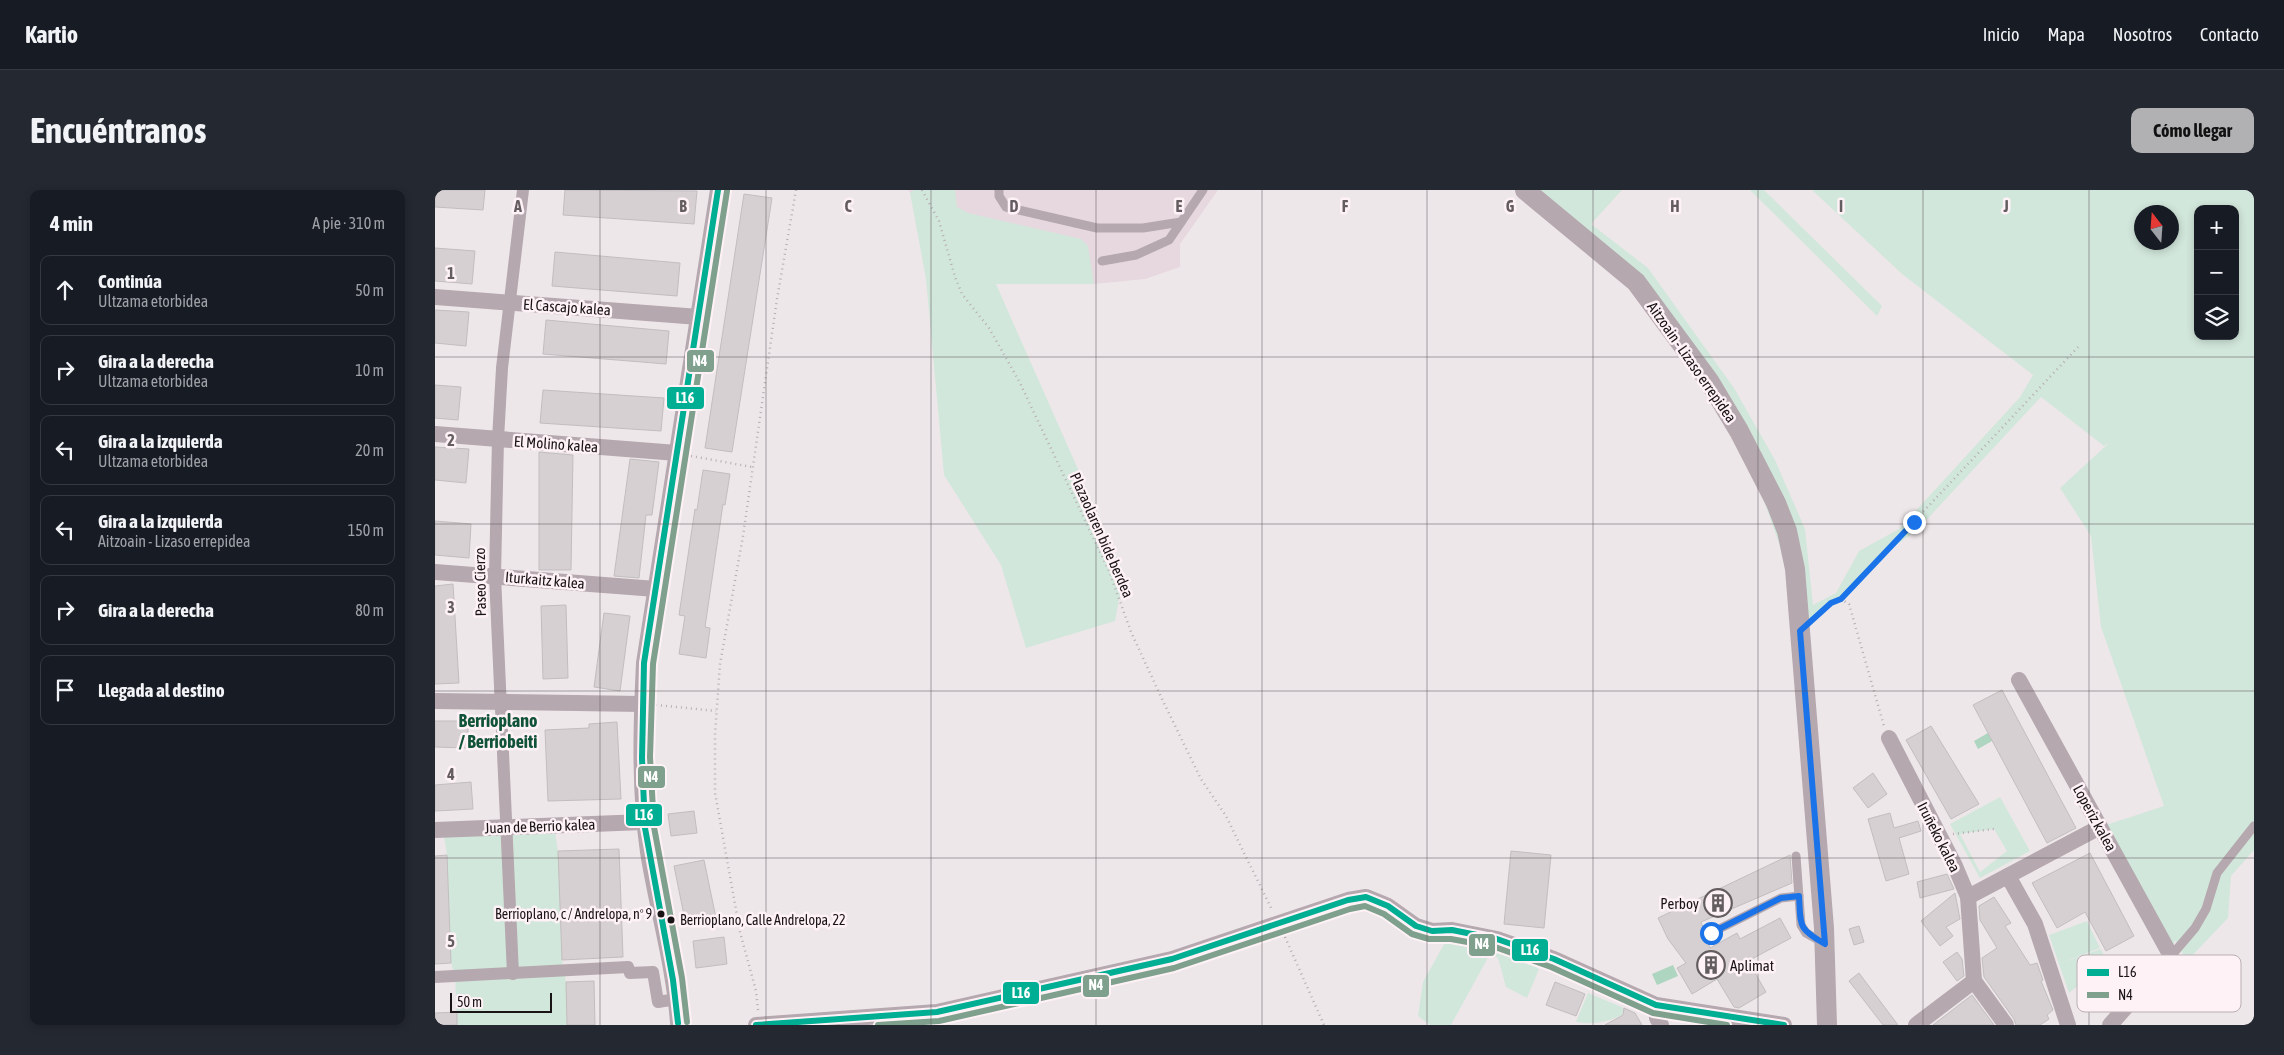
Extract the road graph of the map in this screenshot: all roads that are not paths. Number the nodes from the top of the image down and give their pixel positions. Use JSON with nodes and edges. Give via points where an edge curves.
{"nodes":[{"id":1,"x":523,"y":190,"type":"edge"},
{"id":2,"x":718,"y":190,"type":"edge"},
{"id":3,"x":999,"y":190,"type":"edge"},
{"id":4,"x":1203,"y":190,"type":"edge"},
{"id":5,"x":1525,"y":190,"type":"edge"},
{"id":6,"x":1181,"y":222,"type":"junction"},
{"id":7,"x":1103,"y":261,"type":"dead end"},
{"id":8,"x":435,"y":297,"type":"edge"},
{"id":9,"x":508,"y":303,"type":"junction"},
{"id":10,"x":699,"y":317,"type":"junction"},
{"id":11,"x":435,"y":434,"type":"edge"},
{"id":12,"x":498,"y":439,"type":"junction"},
{"id":13,"x":677,"y":453,"type":"junction"},
{"id":14,"x":435,"y":572,"type":"edge"},
{"id":15,"x":495,"y":576,"type":"junction"},
{"id":16,"x":656,"y":590,"type":"junction"},
{"id":17,"x":2019,"y":680,"type":"dead end"},
{"id":18,"x":435,"y":701,"type":"edge"},
{"id":19,"x":500,"y":702,"type":"junction"},
{"id":20,"x":642,"y":704,"type":"junction"},
{"id":21,"x":1889,"y":738,"type":"road end"},
{"id":22,"x":644,"y":822,"type":"junction"},
{"id":23,"x":2254,"y":826,"type":"edge"},
{"id":24,"x":2100,"y":827,"type":"junction"},
{"id":25,"x":505,"y":828,"type":"junction"},
{"id":26,"x":435,"y":830,"type":"edge"},
{"id":27,"x":1796,"y":856,"type":"dead end"},
{"id":28,"x":2007,"y":876,"type":"junction"},
{"id":29,"x":1799,"y":896,"type":"junction"},
{"id":30,"x":1968,"y":897,"type":"junction"},
{"id":31,"x":1711,"y":933,"type":"dead end"},
{"id":32,"x":1825,"y":944,"type":"junction"},
{"id":33,"x":2170,"y":955,"type":"edge"},
{"id":34,"x":2172,"y":955,"type":"edge"},
{"id":35,"x":513,"y":974,"type":"junction"},
{"id":36,"x":435,"y":977,"type":"edge"},
{"id":37,"x":1974,"y":981,"type":"junction"},
{"id":38,"x":677,"y":999,"type":"junction"},
{"id":39,"x":1656,"y":1004,"type":"junction"},
{"id":40,"x":2121,"y":1012,"type":"edge"},
{"id":41,"x":680,"y":1024,"type":"edge"},
{"id":42,"x":758,"y":1025,"type":"edge"},
{"id":43,"x":1661,"y":1025,"type":"edge"},
{"id":44,"x":1784,"y":1025,"type":"edge"},
{"id":45,"x":1827,"y":1025,"type":"edge"},
{"id":46,"x":1916,"y":1025,"type":"edge"},
{"id":47,"x":2006,"y":1025,"type":"edge"},
{"id":48,"x":2068,"y":1025,"type":"edge"},
{"id":49,"x":2110,"y":1025,"type":"edge"}],
"edges":[{"from":1,"to":9,"type":"street","name":"Paseo Cierzo"},
{"from":2,"to":10,"type":"street"},
{"from":3,"to":6,"type":"lane","via":[[1006,207],[1097,228],[1143,228]]},
{"from":4,"to":6,"type":"lane"},
{"from":5,"to":32,"type":"street","name":"Aitzoain - Lizaso errepidea","via":[[1636,282],[1709,382],[1760,470],[1783,522],[1795,569]]},
{"from":6,"to":7,"type":"lane","via":[[1169,240],[1136,255]]},
{"from":8,"to":9,"type":"street","name":"El Cascajo kalea"},
{"from":9,"to":10,"type":"street","name":"El Cascajo kalea"},
{"from":9,"to":12,"type":"street","name":"Paseo Cierzo"},
{"from":10,"to":13,"type":"street"},
{"from":11,"to":12,"type":"street","name":"El Molino kalea"},
{"from":12,"to":13,"type":"street","name":"El Molino kalea"},
{"from":12,"to":15,"type":"street","name":"Paseo Cierzo"},
{"from":13,"to":16,"type":"street"},
{"from":14,"to":15,"type":"street","name":"Iturkaitz kalea"},
{"from":15,"to":16,"type":"street","name":"Iturkaitz kalea"},
{"from":15,"to":19,"type":"street","name":"Paseo Cierzo"},
{"from":16,"to":20,"type":"street","via":[[644,663]]},
{"from":17,"to":24,"type":"street","name":"Loperiz kalea"},
{"from":18,"to":19,"type":"street"},
{"from":19,"to":20,"type":"street"},
{"from":19,"to":25,"type":"street","name":"Paseo Cierzo"},
{"from":20,"to":22,"type":"street","via":[[640,755]]},
{"from":21,"to":30,"type":"street","name":"Iruñeko kalea"},
{"from":22,"to":25,"type":"street","name":"Juan de Berrio kalea"},
{"from":22,"to":38,"type":"street"},
{"from":23,"to":34,"type":"lane","via":[[2217,873],[2206,909]]},
{"from":24,"to":28,"type":"street"},
{"from":24,"to":33,"type":"street","name":"Loperiz kalea"},
{"from":25,"to":26,"type":"street","name":"Juan de Berrio kalea"},
{"from":25,"to":35,"type":"street","name":"Paseo Cierzo"},
{"from":27,"to":29,"type":"lane"},
{"from":28,"to":30,"type":"street"},
{"from":28,"to":48,"type":"street","via":[[2035,924]]},
{"from":29,"to":31,"type":"lane","via":[[1781,898]]},
{"from":29,"to":32,"type":"lane","via":[[1801,925],[1806,933]]},
{"from":30,"to":37,"type":"street","name":"Iruñeko kalea"},
{"from":32,"to":45,"type":"street","name":"Aitzoain - Lizaso errepidea"},
{"from":35,"to":36,"type":"street"},
{"from":35,"to":38,"type":"street","via":[[629,967],[630,972],[653,972],[658,1002]]},
{"from":37,"to":46,"type":"street"},
{"from":37,"to":47,"type":"street"},
{"from":38,"to":41,"type":"street"},
{"from":39,"to":42,"type":"street","via":[[1532,951],[1485,935],[1433,931],[1416,926],[1388,906],[1366,897],[1348,900],[1172,959],[937,1012]]},
{"from":39,"to":43,"type":"street"},
{"from":39,"to":44,"type":"street"},
{"from":40,"to":49,"type":"street"}]}
